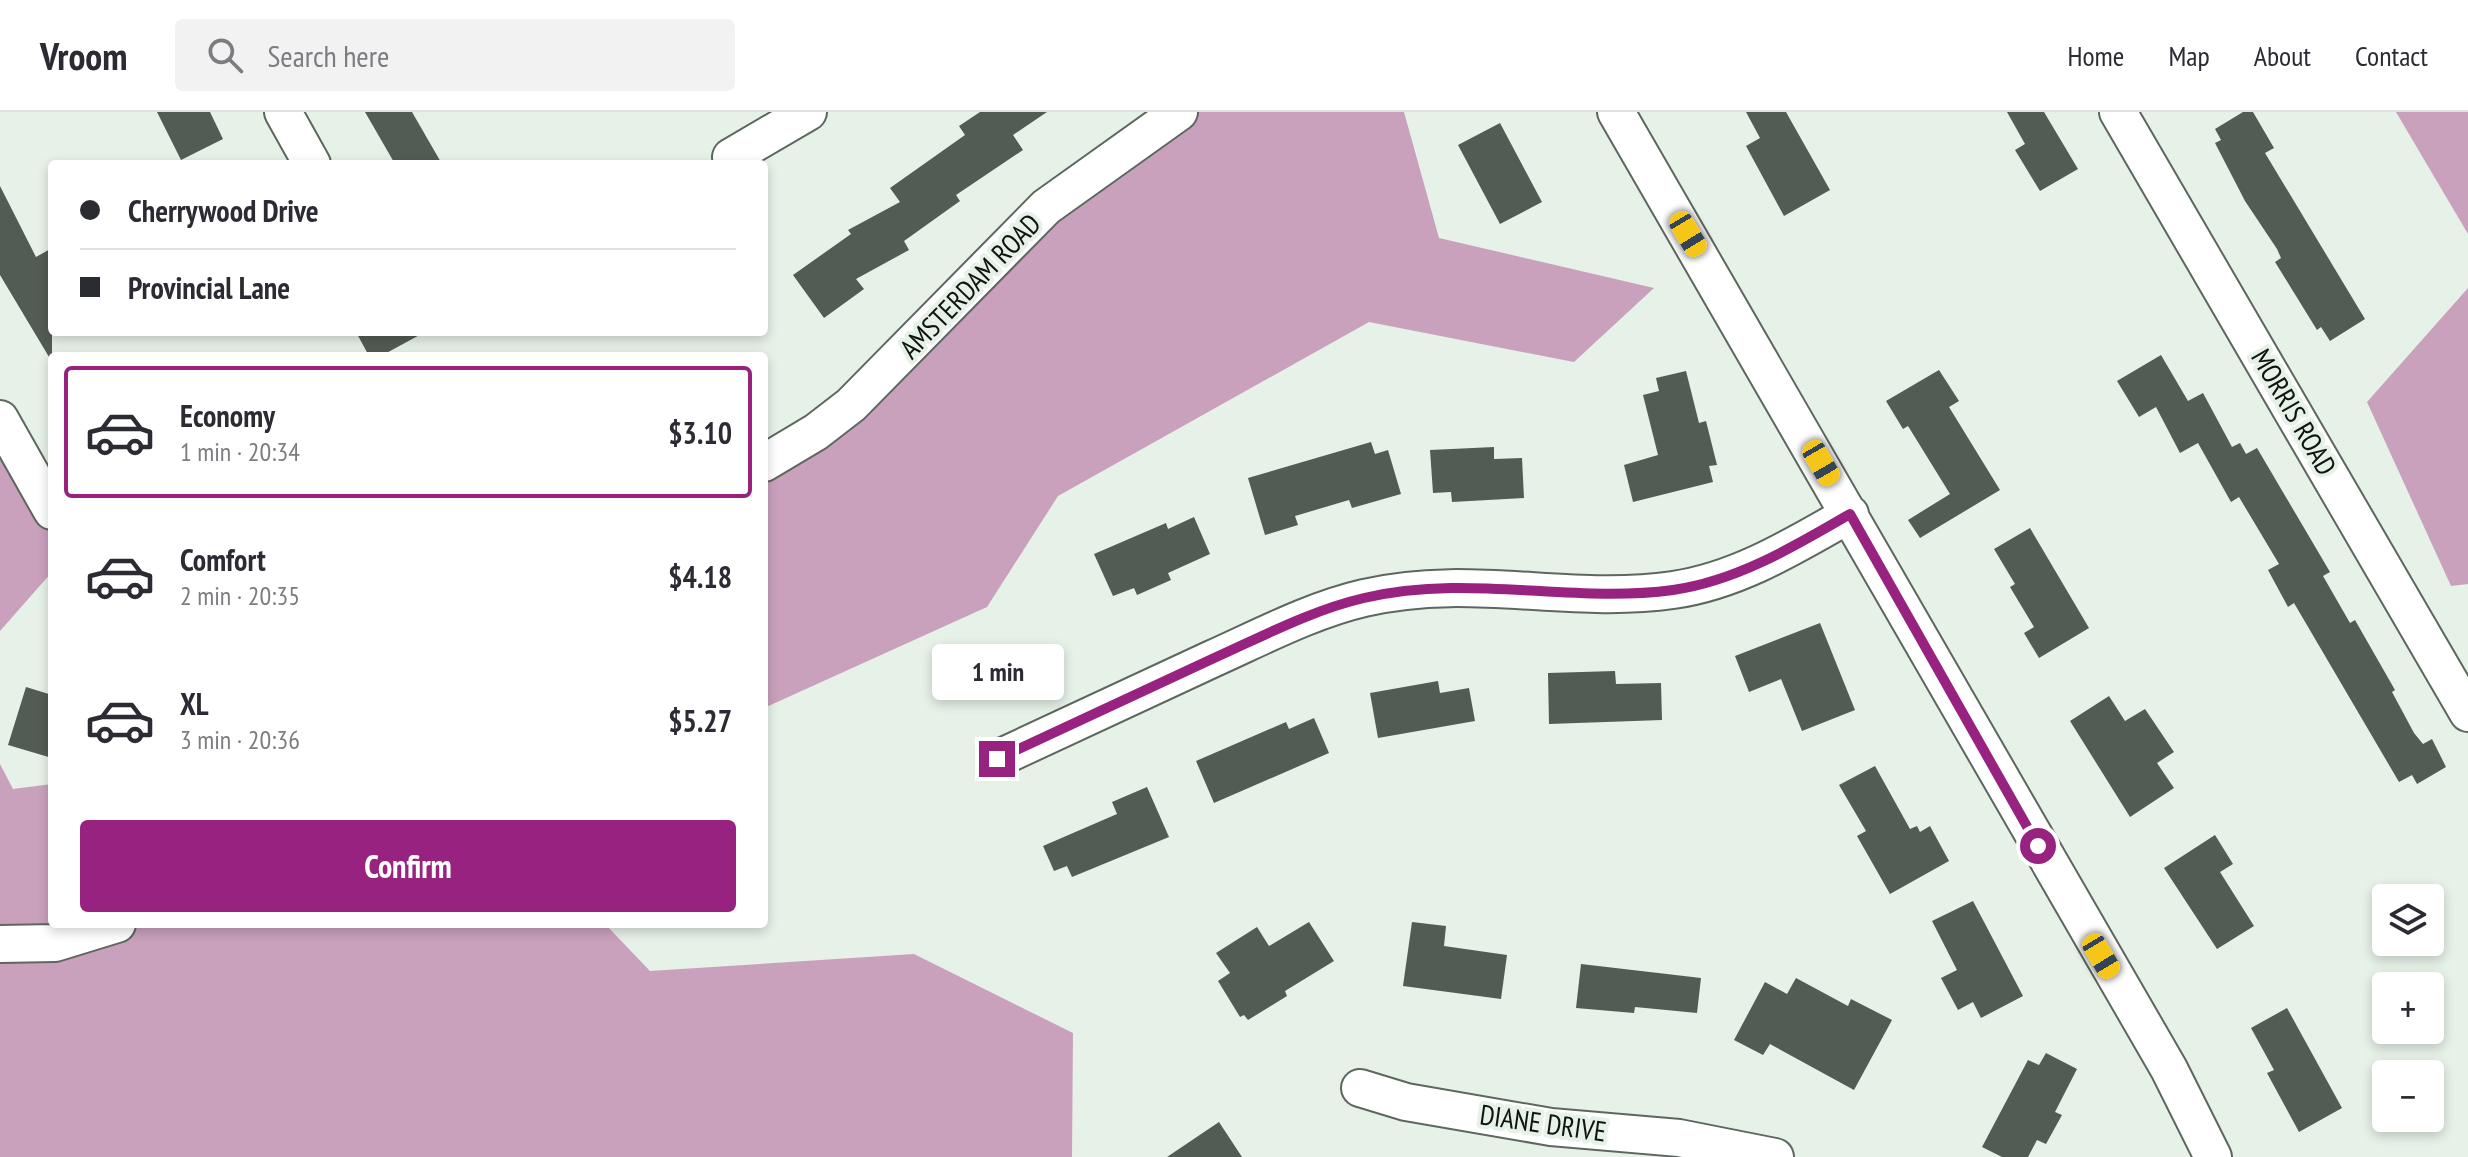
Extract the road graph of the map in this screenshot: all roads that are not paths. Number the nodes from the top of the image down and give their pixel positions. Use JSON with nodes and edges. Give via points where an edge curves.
{"nodes":[{"id":1,"x":283,"y":112,"type":"edge"},
{"id":2,"x":808,"y":112,"type":"edge"},
{"id":3,"x":1179,"y":112,"type":"edge"},
{"id":4,"x":1616,"y":112,"type":"edge"},
{"id":5,"x":2118,"y":112,"type":"edge"},
{"id":6,"x":731,"y":157,"type":"dead end"},
{"id":7,"x":310,"y":160,"type":"edge"},
{"id":8,"x":0,"y":419,"type":"edge"},
{"id":9,"x":768,"y":461,"type":"edge"},
{"id":10,"x":48,"y":504,"type":"edge"},
{"id":11,"x":1850,"y":514,"type":"junction"},
{"id":12,"x":2468,"y":713,"type":"edge"},
{"id":13,"x":997,"y":759,"type":"dead end"},
{"id":14,"x":104,"y":928,"type":"edge"},
{"id":15,"x":0,"y":944,"type":"edge"},
{"id":16,"x":1360,"y":1088,"type":"dead end"},
{"id":17,"x":1775,"y":1157,"type":"edge"},
{"id":18,"x":2213,"y":1157,"type":"edge"}],
"edges":[{"from":1,"to":7,"type":"street"},
{"from":2,"to":6,"type":"street"},
{"from":3,"to":9,"type":"street","name":"AMSTERDAM ROAD","via":[[1046,207],[851,405]]},
{"from":4,"to":11,"type":"street"},
{"from":5,"to":12,"type":"street","name":"MORRIS ROAD"},
{"from":8,"to":10,"type":"street"},
{"from":11,"to":13,"type":"street","via":[[1740,572],[1672,590],[1622,593],[1472,585],[1362,598],[1279,629]]},
{"from":11,"to":18,"type":"street","via":[[2169,1069]]},
{"from":14,"to":15,"type":"street","via":[[55,943]]},
{"from":16,"to":17,"type":"street","name":"DIANE DRIVE","via":[[1406,1102],[1551,1127],[1679,1138]]}]}
